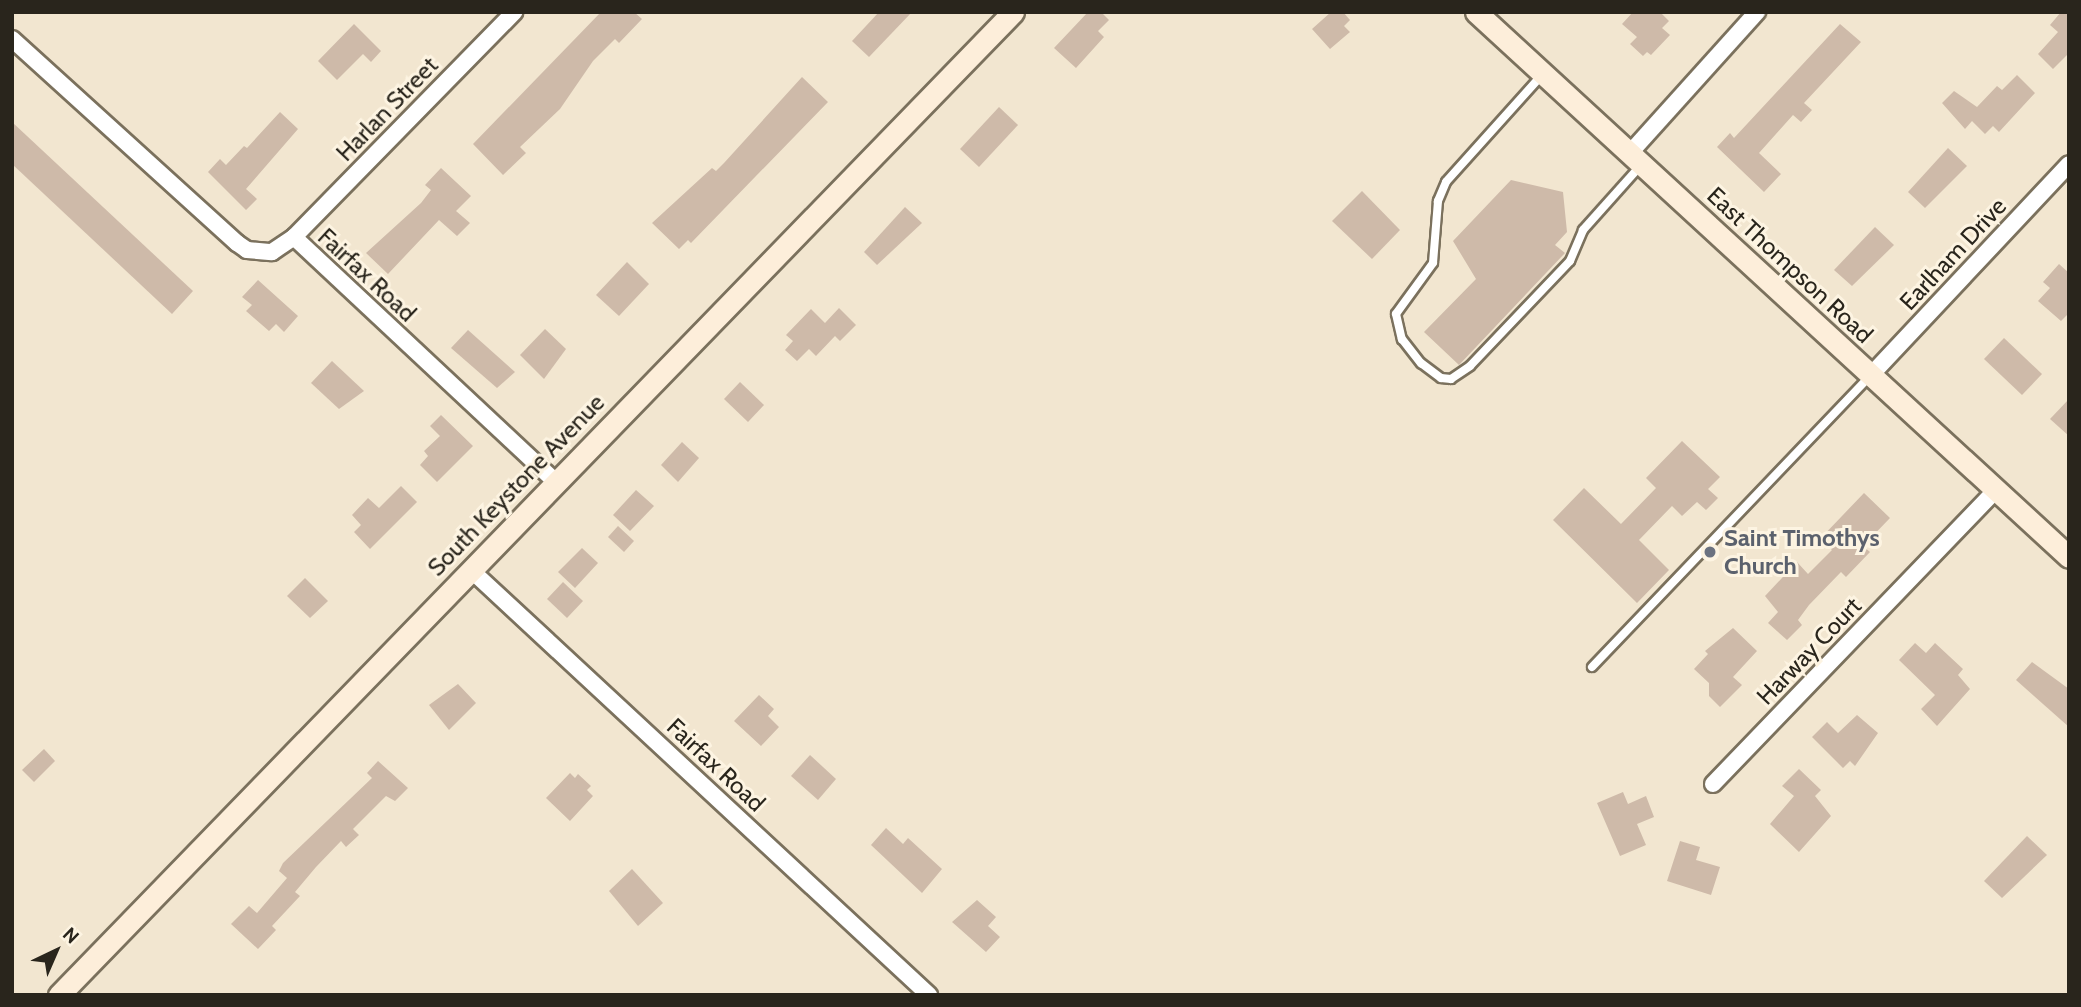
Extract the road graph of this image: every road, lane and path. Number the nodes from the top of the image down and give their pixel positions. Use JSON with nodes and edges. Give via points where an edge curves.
{"nodes":[{"id":1,"x":514,"y":12,"type":"edge"},
{"id":2,"x":1013,"y":12,"type":"edge"},
{"id":3,"x":1476,"y":12,"type":"edge"},
{"id":4,"x":1757,"y":12,"type":"edge"},
{"id":5,"x":12,"y":39,"type":"edge"},
{"id":6,"x":1543,"y":74,"type":"junction"},
{"id":7,"x":1636,"y":159,"type":"junction"},
{"id":8,"x":2069,"y":164,"type":"edge"},
{"id":9,"x":294,"y":237,"type":"junction"},
{"id":10,"x":1871,"y":375,"type":"junction"},
{"id":11,"x":555,"y":481,"type":"junction"},
{"id":12,"x":1996,"y":489,"type":"junction"},
{"id":13,"x":2069,"y":557,"type":"edge"},
{"id":14,"x":471,"y":570,"type":"junction"},
{"id":15,"x":1591,"y":667,"type":"dead end"},
{"id":16,"x":1713,"y":784,"type":"dead end"},
{"id":17,"x":59,"y":995,"type":"edge"},
{"id":18,"x":929,"y":995,"type":"edge"}],
"edges":[{"from":1,"to":9,"type":"street","name":"Harlan Street"},
{"from":2,"to":11,"type":"main road","name":"South Keystone Avenue"},
{"from":3,"to":6,"type":"main road","name":"East Thompson Road"},
{"from":4,"to":7,"type":"street"},
{"from":5,"to":9,"type":"street","name":"Fairfax Road","via":[[237,243],[247,250],[272,252]]},
{"from":6,"to":7,"type":"main road","name":"East Thompson Road"},
{"from":6,"to":7,"type":"lane","via":[[1446,182],[1438,201],[1433,263],[1396,314],[1396,326],[1421,363],[1441,378],[1451,379],[1470,366],[1570,261],[1591,219]]},
{"from":7,"to":10,"type":"main road","name":"East Thompson Road"},
{"from":8,"to":10,"type":"street","name":"Earlham Drive"},
{"from":9,"to":11,"type":"street","name":"Fairfax Road"},
{"from":10,"to":12,"type":"main road","name":"East Thompson Road"},
{"from":10,"to":15,"type":"lane"},
{"from":11,"to":14,"type":"main road","name":"South Keystone Avenue"},
{"from":12,"to":13,"type":"main road","name":"East Thompson Road"},
{"from":12,"to":16,"type":"street","name":"Harway Court"},
{"from":14,"to":17,"type":"main road","name":"South Keystone Avenue"},
{"from":14,"to":18,"type":"street","name":"Fairfax Road"}]}
